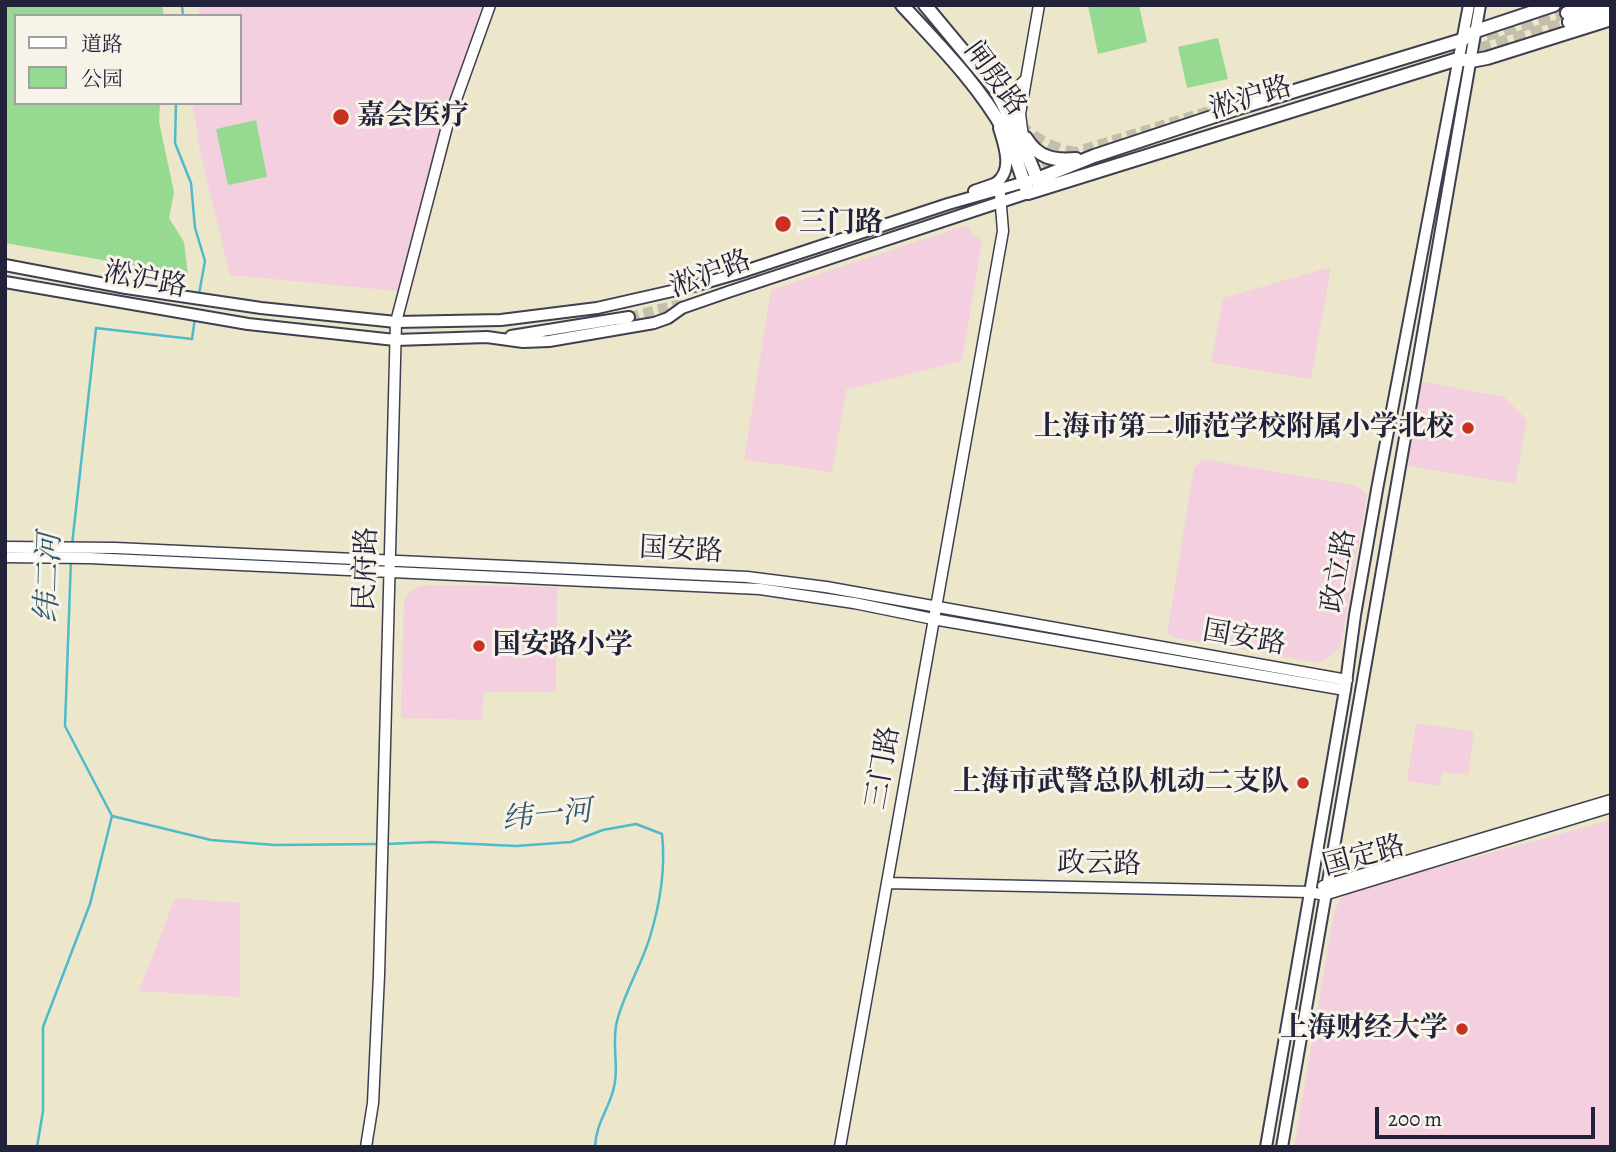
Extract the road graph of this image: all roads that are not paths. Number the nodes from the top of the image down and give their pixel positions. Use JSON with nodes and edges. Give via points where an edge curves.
{"nodes":[{"id":1,"x":490,"y":5,"type":"edge"},
{"id":2,"x":902,"y":5,"type":"edge"},
{"id":3,"x":908,"y":5,"type":"edge"},
{"id":4,"x":918,"y":5,"type":"edge"},
{"id":5,"x":925,"y":5,"type":"edge"},
{"id":6,"x":1039,"y":5,"type":"edge"},
{"id":7,"x":1469,"y":5,"type":"edge"},
{"id":8,"x":1480,"y":5,"type":"edge"},
{"id":9,"x":1554,"y":5,"type":"edge"},
{"id":10,"x":1591,"y":5,"type":"edge"},
{"id":11,"x":1611,"y":8,"type":"edge"},
{"id":12,"x":1611,"y":19,"type":"edge"},
{"id":13,"x":1476,"y":31,"type":"junction"},
{"id":14,"x":1462,"y":40,"type":"junction"},
{"id":15,"x":1465,"y":60,"type":"junction"},
{"id":16,"x":1027,"y":78,"type":"junction"},
{"id":17,"x":995,"y":89,"type":"junction"},
{"id":18,"x":1005,"y":107,"type":"junction"},
{"id":19,"x":996,"y":119,"type":"junction"},
{"id":20,"x":1021,"y":128,"type":"junction"},
{"id":21,"x":1026,"y":151,"type":"junction"},
{"id":22,"x":1094,"y":156,"type":"junction"},
{"id":23,"x":1033,"y":186,"type":"junction"},
{"id":24,"x":1001,"y":196,"type":"junction"},
{"id":25,"x":948,"y":204,"type":"junction"},
{"id":26,"x":5,"y":265,"type":"edge"},
{"id":27,"x":5,"y":282,"type":"edge"},
{"id":28,"x":396,"y":322,"type":"junction"},
{"id":29,"x":478,"y":322,"type":"junction"},
{"id":30,"x":487,"y":337,"type":"junction"},
{"id":31,"x":396,"y":340,"type":"junction"},
{"id":32,"x":5,"y":547,"type":"edge"},
{"id":33,"x":55,"y":552,"type":"junction"},
{"id":34,"x":5,"y":557,"type":"edge"},
{"id":35,"x":390,"y":567,"type":"junction"},
{"id":36,"x":935,"y":608,"type":"junction"},
{"id":37,"x":933,"y":619,"type":"junction"},
{"id":38,"x":1346,"y":685,"type":"junction"},
{"id":39,"x":1611,"y":800,"type":"edge"},
{"id":40,"x":1611,"y":807,"type":"edge"},
{"id":41,"x":887,"y":883,"type":"junction"},
{"id":42,"x":1325,"y":890,"type":"junction"},
{"id":43,"x":1310,"y":892,"type":"junction"},
{"id":44,"x":366,"y":1147,"type":"edge"},
{"id":45,"x":840,"y":1147,"type":"edge"},
{"id":46,"x":1266,"y":1147,"type":"edge"},
{"id":47,"x":1282,"y":1147,"type":"edge"}],
"edges":[{"from":1,"to":28,"type":"street","name":"民府路","via":[[449,119]]},
{"from":2,"to":19,"type":"main road","name":"闸殷路","via":[[957,66]]},
{"from":3,"to":4,"type":"main road","via":[[934,28]]},
{"from":5,"to":17,"type":"main road","name":"闸殷路"},
{"from":6,"to":16,"type":"street"},
{"from":7,"to":14,"type":"main road","name":"政立路"},
{"from":8,"to":13,"type":"main road","name":"政立路"},
{"from":9,"to":13,"type":"main road","name":"淞沪路"},
{"from":10,"to":11,"type":"main road","via":[[1568,17]]},
{"from":12,"to":15,"type":"main road","name":"淞沪路"},
{"from":13,"to":14,"type":"main road","name":"淞沪路"},
{"from":13,"to":15,"type":"main road","name":"政立路"},
{"from":14,"to":15,"type":"main road","name":"政立路"},
{"from":14,"to":22,"type":"main road","name":"淞沪路"},
{"from":15,"to":23,"type":"main road","name":"淞沪路"},
{"from":15,"to":38,"type":"main road","name":"政立路","via":[[1378,484]]},
{"from":15,"to":42,"type":"main road","name":"政立路"},
{"from":16,"to":17,"type":"street","via":[[1014,91]]},
{"from":16,"to":20,"type":"street"},
{"from":17,"to":18,"type":"main road","name":"闸殷路"},
{"from":18,"to":20,"type":"main road"},
{"from":18,"to":21,"type":"main road","name":"闸殷路"},
{"from":19,"to":23,"type":"main road","name":"闸殷路"},
{"from":19,"to":25,"type":"main road","via":[[1006,153],[1003,175]]},
{"from":20,"to":21,"type":"street"},
{"from":20,"to":22,"type":"main road","via":[[1040,155],[1063,160]]},
{"from":21,"to":23,"type":"main road","name":"闸殷路"},
{"from":22,"to":23,"type":"main road","name":"淞沪路"},
{"from":23,"to":24,"type":"main road","name":"淞沪路"},
{"from":24,"to":25,"type":"main road","name":"淞沪路"},
{"from":24,"to":30,"type":"main road","name":"淞沪路","via":[[681,309],[654,323],[549,341]]},
{"from":24,"to":36,"type":"street","name":"三门路","via":[[1003,230]]},
{"from":25,"to":29,"type":"main road","name":"淞沪路","via":[[694,286],[597,308]]},
{"from":26,"to":28,"type":"main road","name":"淞沪路","via":[[188,298]]},
{"from":27,"to":31,"type":"main road","name":"淞沪路","via":[[248,324]]},
{"from":28,"to":29,"type":"main road","name":"淞沪路"},
{"from":28,"to":31,"type":"street","name":"民府路"},
{"from":29,"to":30,"type":"main road","via":[[514,323],[628,311],[542,332]]},
{"from":30,"to":31,"type":"main road","name":"淞沪路"},
{"from":31,"to":35,"type":"street","name":"民府路"},
{"from":32,"to":33,"type":"street","name":"国安路"},
{"from":33,"to":34,"type":"street","name":"国安路"},
{"from":33,"to":35,"type":"street","name":"国安路"},
{"from":35,"to":36,"type":"street","name":"国安路","via":[[747,577]]},
{"from":35,"to":37,"type":"street","name":"国安路","via":[[760,589]]},
{"from":35,"to":44,"type":"street","name":"民府路","via":[[373,1103]]},
{"from":36,"to":37,"type":"street","name":"三门路"},
{"from":36,"to":38,"type":"street","name":"国安路"},
{"from":37,"to":38,"type":"street","name":"国安路"},
{"from":37,"to":41,"type":"street","name":"三门路"},
{"from":38,"to":43,"type":"main road","name":"政立路"},
{"from":39,"to":42,"type":"street","name":"国定路"},
{"from":40,"to":42,"type":"street","name":"国定路"},
{"from":41,"to":43,"type":"street","name":"政云路"},
{"from":41,"to":45,"type":"street","name":"三门路"},
{"from":42,"to":43,"type":"street","name":"国定路"},
{"from":42,"to":47,"type":"main road","name":"政立路"},
{"from":43,"to":46,"type":"main road","name":"政立路"}]}
